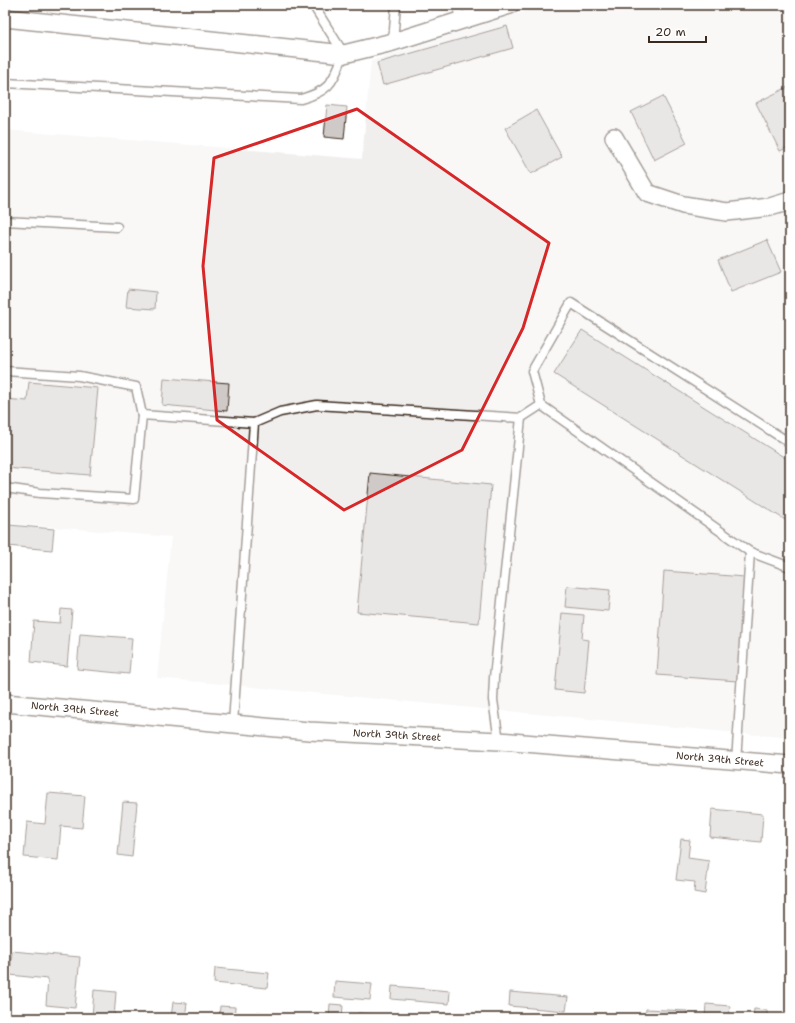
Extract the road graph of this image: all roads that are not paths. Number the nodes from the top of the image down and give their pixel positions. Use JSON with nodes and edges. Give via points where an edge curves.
{"nodes":[{"id":1,"x":312,"y":5,"type":"edge"},
{"id":2,"x":396,"y":5,"type":"edge"},
{"id":3,"x":510,"y":5,"type":"edge"},
{"id":4,"x":459,"y":13,"type":"edge"},
{"id":5,"x":5,"y":18,"type":"edge"},
{"id":6,"x":393,"y":42,"type":"junction"},
{"id":7,"x":344,"y":54,"type":"junction"},
{"id":8,"x":5,"y":83,"type":"edge"},
{"id":9,"x":614,"y":137,"type":"dead end"},
{"id":10,"x":790,"y":201,"type":"edge"},
{"id":11,"x":5,"y":221,"type":"edge"},
{"id":12,"x":117,"y":227,"type":"dead end"},
{"id":13,"x":5,"y":371,"type":"edge"},
{"id":14,"x":541,"y":404,"type":"junction"},
{"id":15,"x":142,"y":415,"type":"junction"},
{"id":16,"x":521,"y":418,"type":"junction"},
{"id":17,"x":254,"y":424,"type":"junction"},
{"id":18,"x":790,"y":443,"type":"edge"},
{"id":19,"x":5,"y":488,"type":"edge"},
{"id":20,"x":750,"y":552,"type":"junction"},
{"id":21,"x":790,"y":566,"type":"edge"},
{"id":22,"x":5,"y":702,"type":"edge"},
{"id":23,"x":233,"y":724,"type":"junction"},
{"id":24,"x":499,"y":741,"type":"junction"},
{"id":25,"x":736,"y":762,"type":"junction"},
{"id":26,"x":790,"y":765,"type":"edge"}],
"edges":[{"from":1,"to":7,"type":"lane"},
{"from":2,"to":6,"type":"lane"},
{"from":3,"to":4,"type":"street"},
{"from":4,"to":6,"type":"street"},
{"from":5,"to":7,"type":"street"},
{"from":6,"to":7,"type":"street"},
{"from":7,"to":8,"type":"lane","via":[[332,82],[318,94],[301,99]]},
{"from":9,"to":10,"type":"street","via":[[647,193],[683,205],[727,212],[770,207]]},
{"from":11,"to":12,"type":"lane"},
{"from":13,"to":15,"type":"lane","via":[[79,376],[136,387]]},
{"from":14,"to":16,"type":"lane"},
{"from":14,"to":18,"type":"lane","via":[[532,371],[571,303]]},
{"from":14,"to":20,"type":"lane"},
{"from":15,"to":17,"type":"lane"},
{"from":15,"to":19,"type":"lane","via":[[134,499]]},
{"from":16,"to":17,"type":"lane","via":[[317,405],[280,412]]},
{"from":16,"to":24,"type":"lane","via":[[494,678],[493,700]]},
{"from":17,"to":23,"type":"lane"},
{"from":20,"to":21,"type":"lane"},
{"from":20,"to":25,"type":"lane"},
{"from":22,"to":23,"type":"street","name":"North 39th Street"},
{"from":23,"to":24,"type":"street","name":"North 39th Street","via":[[309,731]]},
{"from":24,"to":25,"type":"street","name":"North 39th Street"},
{"from":25,"to":26,"type":"street","name":"North 39th Street"}]}
